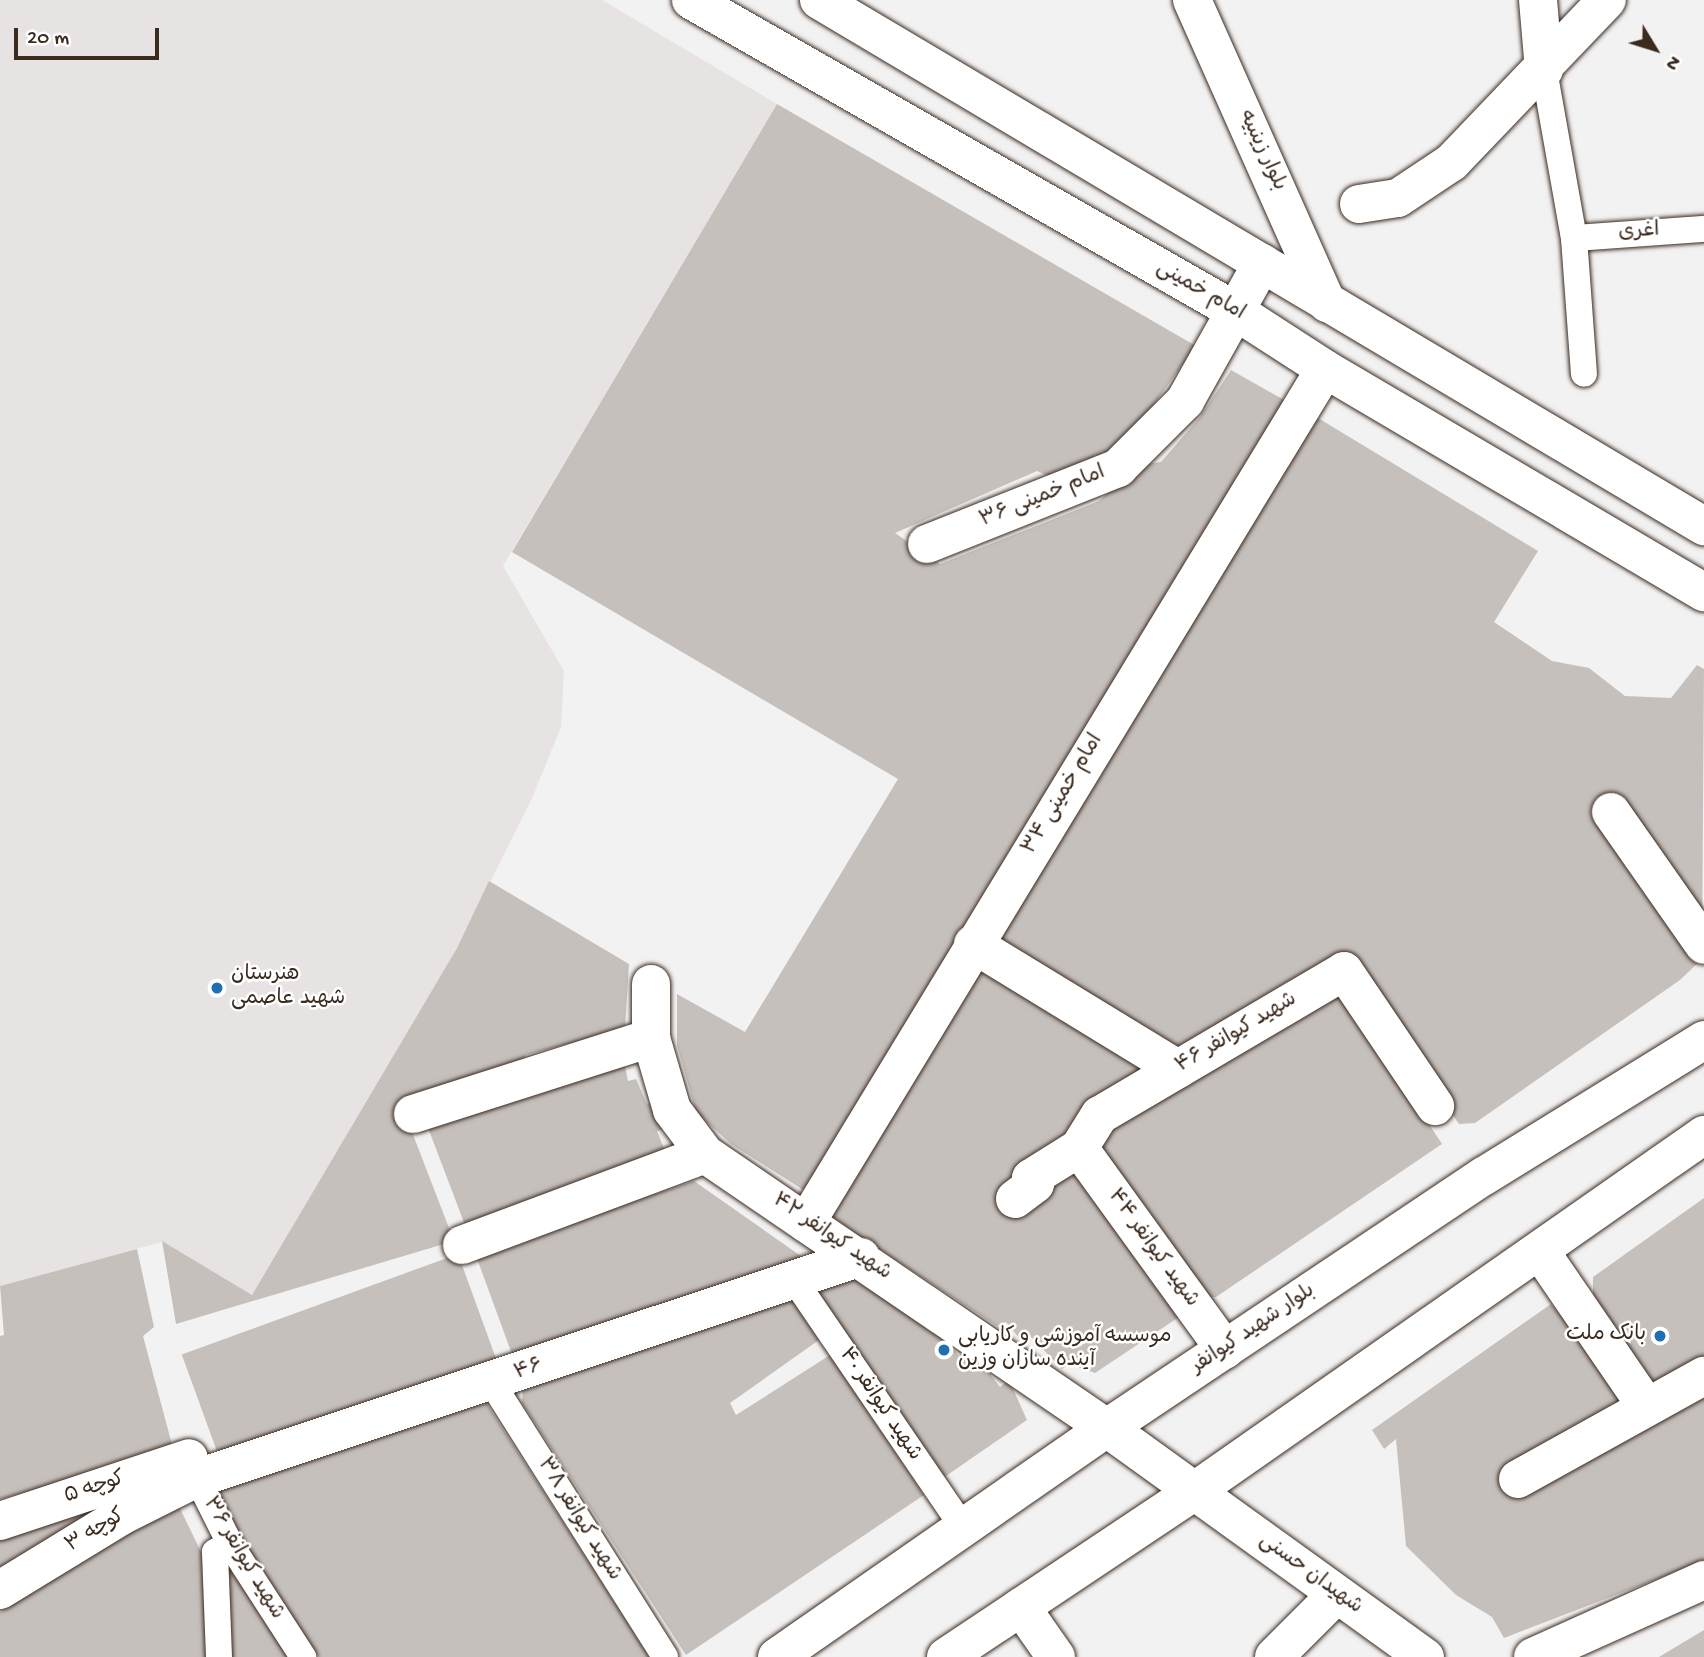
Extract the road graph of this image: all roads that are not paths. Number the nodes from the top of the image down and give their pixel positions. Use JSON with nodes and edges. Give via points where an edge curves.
{"nodes":[{"id":1,"x":691,"y":0,"type":"edge"},
{"id":2,"x":819,"y":0,"type":"edge"},
{"id":3,"x":1192,"y":0,"type":"edge"},
{"id":4,"x":1538,"y":0,"type":"edge"},
{"id":5,"x":1607,"y":0,"type":"edge"},
{"id":6,"x":1544,"y":70,"type":"junction"},
{"id":7,"x":1359,"y":204,"type":"dead end"},
{"id":8,"x":1704,"y":229,"type":"edge"},
{"id":9,"x":1574,"y":238,"type":"junction"},
{"id":10,"x":1262,"y":263,"type":"junction"},
{"id":11,"x":1326,"y":303,"type":"junction"},
{"id":12,"x":1237,"y":312,"type":"junction"},
{"id":13,"x":1325,"y":369,"type":"junction"},
{"id":14,"x":1584,"y":374,"type":"dead end"},
{"id":15,"x":1704,"y":526,"type":"edge"},
{"id":16,"x":927,"y":544,"type":"dead end"},
{"id":17,"x":1704,"y":592,"type":"edge"},
{"id":18,"x":1611,"y":812,"type":"dead end"},
{"id":19,"x":973,"y":944,"type":"junction"},
{"id":20,"x":1704,"y":946,"type":"edge"},
{"id":21,"x":651,"y":984,"type":"dead end"},
{"id":22,"x":651,"y":1038,"type":"junction"},
{"id":23,"x":1704,"y":1040,"type":"edge"},
{"id":24,"x":1178,"y":1069,"type":"junction"},
{"id":25,"x":1435,"y":1106,"type":"dead end"},
{"id":26,"x":414,"y":1114,"type":"dead end"},
{"id":27,"x":1704,"y":1135,"type":"edge"},
{"id":28,"x":1079,"y":1148,"type":"junction"},
{"id":29,"x":705,"y":1154,"type":"junction"},
{"id":30,"x":1015,"y":1199,"type":"dead end"},
{"id":31,"x":806,"y":1223,"type":"junction"},
{"id":32,"x":462,"y":1245,"type":"dead end"},
{"id":33,"x":1540,"y":1251,"type":"junction"},
{"id":34,"x":860,"y":1257,"type":"junction"},
{"id":35,"x":795,"y":1281,"type":"junction"},
{"id":36,"x":1225,"y":1350,"type":"junction"},
{"id":37,"x":1704,"y":1377,"type":"edge"},
{"id":38,"x":492,"y":1383,"type":"junction"},
{"id":39,"x":1647,"y":1407,"type":"junction"},
{"id":40,"x":1107,"y":1428,"type":"junction"},
{"id":41,"x":192,"y":1469,"type":"junction"},
{"id":42,"x":1518,"y":1479,"type":"dead end"},
{"id":43,"x":1196,"y":1490,"type":"junction"},
{"id":44,"x":117,"y":1500,"type":"junction"},
{"id":45,"x":0,"y":1521,"type":"edge"},
{"id":46,"x":964,"y":1529,"type":"junction"},
{"id":47,"x":230,"y":1544,"type":"junction"},
{"id":48,"x":1704,"y":1580,"type":"edge"},
{"id":49,"x":0,"y":1590,"type":"edge"},
{"id":50,"x":1336,"y":1595,"type":"junction"},
{"id":51,"x":1021,"y":1607,"type":"junction"},
{"id":52,"x":219,"y":1657,"type":"edge"},
{"id":53,"x":303,"y":1657,"type":"edge"},
{"id":54,"x":665,"y":1657,"type":"edge"},
{"id":55,"x":777,"y":1657,"type":"edge"},
{"id":56,"x":946,"y":1657,"type":"edge"},
{"id":57,"x":1056,"y":1657,"type":"edge"},
{"id":58,"x":1274,"y":1657,"type":"edge"},
{"id":59,"x":1425,"y":1657,"type":"edge"},
{"id":60,"x":1533,"y":1657,"type":"edge"}],
"edges":[{"from":1,"to":12,"type":"street","name":"امام خمینی"},
{"from":2,"to":10,"type":"street"},
{"from":3,"to":11,"type":"street","name":"بلوار زینبیه"},
{"from":4,"to":6,"type":"street"},
{"from":5,"to":6,"type":"street"},
{"from":6,"to":7,"type":"street","via":[[1452,162],[1398,198]]},
{"from":6,"to":9,"type":"lane"},
{"from":8,"to":9,"type":"lane","name":"اغری"},
{"from":9,"to":14,"type":"lane"},
{"from":10,"to":11,"type":"street"},
{"from":10,"to":12,"type":"street","name":"امام خمینی ۳۶"},
{"from":11,"to":15,"type":"street"},
{"from":12,"to":13,"type":"street","name":"امام خمینی"},
{"from":12,"to":16,"type":"street","name":"امام خمینی ۳۶","via":[[1185,401],[1118,468]]},
{"from":13,"to":17,"type":"street","name":"امام خمینی"},
{"from":13,"to":19,"type":"street","name":"امام خمینی ۳۴"},
{"from":18,"to":20,"type":"street"},
{"from":19,"to":24,"type":"street"},
{"from":19,"to":31,"type":"street","name":"امام خمینی ۳۴"},
{"from":21,"to":22,"type":"street","name":"شهید کیوانفر ۴۲"},
{"from":22,"to":26,"type":"street"},
{"from":22,"to":29,"type":"street","name":"شهید کیوانفر ۴۲","via":[[672,1110]]},
{"from":23,"to":36,"type":"street","name":"بلوار شهید کیوانفر","via":[[1484,1175]]},
{"from":24,"to":25,"type":"street","name":"شهید کیوانفر ۴۶","via":[[1343,971]]},
{"from":24,"to":28,"type":"street","name":"شهید کیوانفر ۴۶","via":[[1100,1115]]},
{"from":27,"to":33,"type":"street"},
{"from":28,"to":30,"type":"street","name":"شهید کیوانفر ۴۶","via":[[1031,1178],[1035,1184]]},
{"from":28,"to":36,"type":"street","name":"شهید کیوانفر ۴۴"},
{"from":29,"to":31,"type":"street","name":"شهید کیوانفر ۴۲"},
{"from":29,"to":32,"type":"street"},
{"from":31,"to":34,"type":"street","name":"شهید کیوانفر ۴۲"},
{"from":33,"to":39,"type":"street"},
{"from":33,"to":43,"type":"street"},
{"from":34,"to":35,"type":"street","name":"۴۶"},
{"from":34,"to":40,"type":"street","name":"شهید کیوانفر ۴۲"},
{"from":35,"to":38,"type":"street","name":"۴۶"},
{"from":35,"to":46,"type":"lane","name":"شهید کیوانفر ۴۰"},
{"from":36,"to":40,"type":"street","name":"بلوار شهید کیوانفر"},
{"from":37,"to":39,"type":"street"},
{"from":38,"to":41,"type":"street","name":"۴۶"},
{"from":38,"to":54,"type":"lane","name":"شهید کیوانفر ۳۸"},
{"from":39,"to":42,"type":"street"},
{"from":40,"to":43,"type":"street","name":"شهید کیوانفر ۴۲"},
{"from":40,"to":46,"type":"street","name":"بلوار شهید کیوانفر"},
{"from":41,"to":44,"type":"street","name":"کوچه ۳"},
{"from":41,"to":47,"type":"lane","name":"شهید کیوانفر ۳۶"},
{"from":43,"to":50,"type":"street","name":"شهیدان حسنی"},
{"from":43,"to":51,"type":"street"},
{"from":44,"to":45,"type":"street","name":"کوچه ۵"},
{"from":44,"to":49,"type":"street","name":"کوچه ۳"},
{"from":46,"to":55,"type":"street","name":"بلوار شهید کیوانفر"},
{"from":47,"to":52,"type":"lane","via":[[215,1552]]},
{"from":47,"to":53,"type":"lane","name":"شهید کیوانفر ۳۶"},
{"from":48,"to":60,"type":"street"},
{"from":50,"to":58,"type":"street"},
{"from":50,"to":59,"type":"street","name":"شهیدان حسنی"},
{"from":51,"to":56,"type":"street"},
{"from":51,"to":57,"type":"street"}]}
